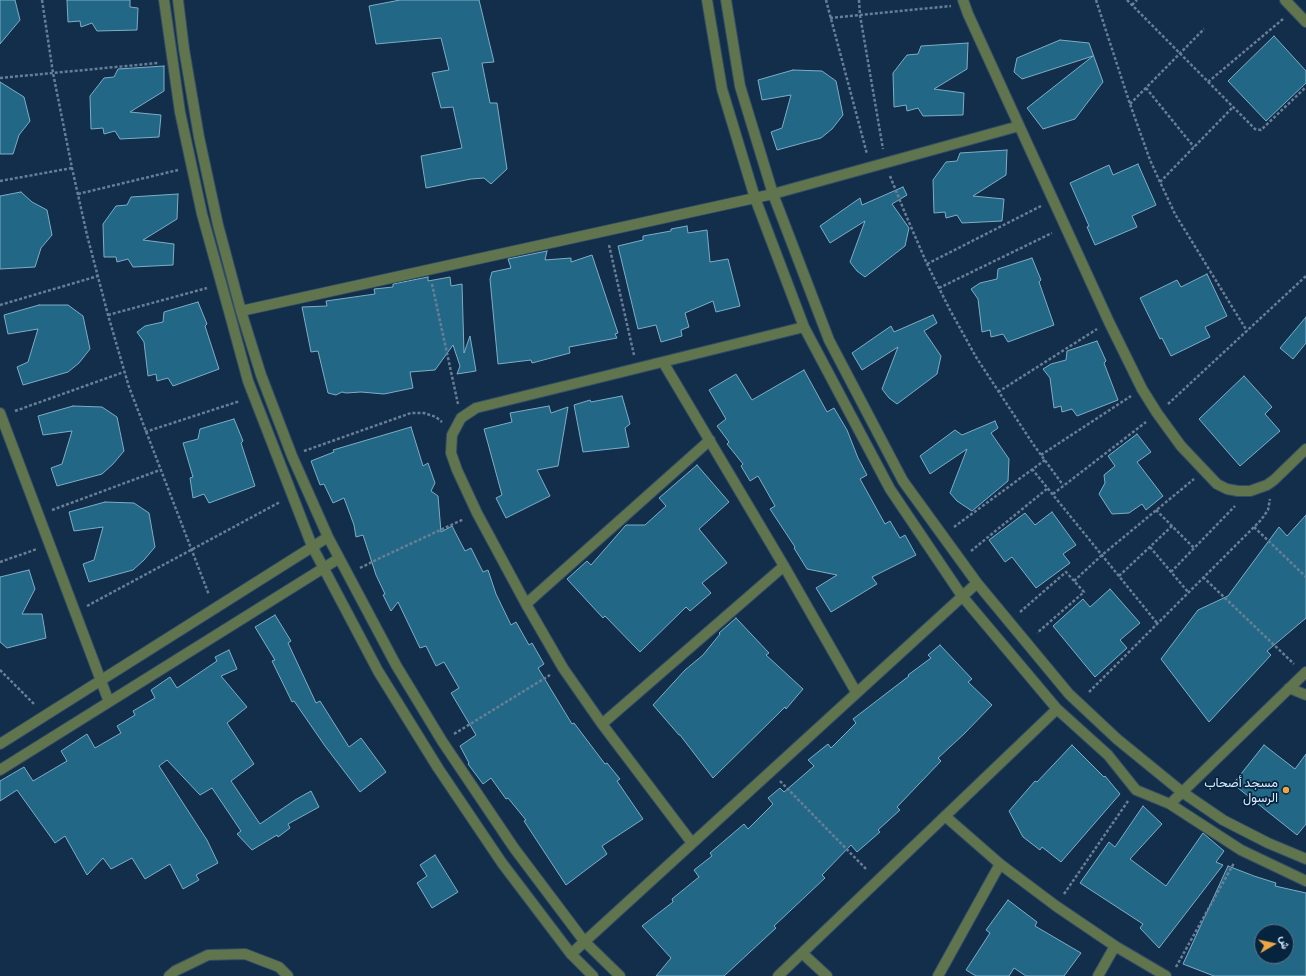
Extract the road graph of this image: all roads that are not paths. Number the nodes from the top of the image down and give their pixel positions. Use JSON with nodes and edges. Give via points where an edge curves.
{"nodes":[{"id":1,"x":164,"y":0,"type":"edge"},
{"id":2,"x":178,"y":0,"type":"edge"},
{"id":3,"x":707,"y":0,"type":"edge"},
{"id":4,"x":726,"y":0,"type":"edge"},
{"id":5,"x":1285,"y":0,"type":"edge"},
{"id":6,"x":963,"y":2,"type":"edge"},
{"id":7,"x":1306,"y":22,"type":"edge"},
{"id":8,"x":1019,"y":126,"type":"junction"},
{"id":9,"x":773,"y":194,"type":"junction"},
{"id":10,"x":755,"y":198,"type":"junction"},
{"id":11,"x":241,"y":311,"type":"junction"},
{"id":12,"x":804,"y":327,"type":"junction"},
{"id":13,"x":663,"y":362,"type":"junction"},
{"id":14,"x":0,"y":414,"type":"edge"},
{"id":15,"x":710,"y":440,"type":"junction"},
{"id":16,"x":1306,"y":449,"type":"edge"},
{"id":17,"x":328,"y":537,"type":"junction"},
{"id":18,"x":312,"y":546,"type":"junction"},
{"id":19,"x":338,"y":559,"type":"junction"},
{"id":20,"x":784,"y":566,"type":"junction"},
{"id":21,"x":323,"y":568,"type":"junction"},
{"id":22,"x":977,"y":583,"type":"junction"},
{"id":23,"x":962,"y":596,"type":"junction"},
{"id":24,"x":526,"y":604,"type":"junction"},
{"id":25,"x":1305,"y":673,"type":"edge"},
{"id":26,"x":101,"y":680,"type":"junction"},
{"id":27,"x":1289,"y":688,"type":"junction"},
{"id":28,"x":856,"y":692,"type":"junction"},
{"id":29,"x":1306,"y":695,"type":"edge"},
{"id":30,"x":109,"y":702,"type":"junction"},
{"id":31,"x":1057,"y":709,"type":"junction"},
{"id":32,"x":602,"y":724,"type":"junction"},
{"id":33,"x":0,"y":744,"type":"edge"},
{"id":34,"x":0,"y":770,"type":"edge"},
{"id":35,"x":1182,"y":792,"type":"junction"},
{"id":36,"x":1170,"y":804,"type":"junction"},
{"id":37,"x":945,"y":816,"type":"junction"},
{"id":38,"x":692,"y":843,"type":"junction"},
{"id":39,"x":1306,"y":859,"type":"edge"},
{"id":40,"x":1000,"y":864,"type":"junction"},
{"id":41,"x":1306,"y":881,"type":"edge"},
{"id":42,"x":584,"y":941,"type":"junction"},
{"id":43,"x":1115,"y":946,"type":"junction"},
{"id":44,"x":802,"y":953,"type":"junction"},
{"id":45,"x":571,"y":954,"type":"junction"},
{"id":46,"x":169,"y":976,"type":"edge"},
{"id":47,"x":288,"y":976,"type":"edge"},
{"id":48,"x":593,"y":976,"type":"edge"},
{"id":49,"x":620,"y":976,"type":"edge"},
{"id":50,"x":778,"y":976,"type":"edge"},
{"id":51,"x":827,"y":976,"type":"edge"},
{"id":52,"x":938,"y":976,"type":"edge"},
{"id":53,"x":1098,"y":976,"type":"edge"},
{"id":54,"x":1166,"y":976,"type":"edge"}],
"edges":[{"from":1,"to":18,"type":"street","via":[[180,112],[202,214],[248,382]]},
{"from":2,"to":11,"type":"street","via":[[198,137]]},
{"from":3,"to":10,"type":"street","via":[[722,89]]},
{"from":4,"to":9,"type":"street","via":[[740,86]]},
{"from":5,"to":7,"type":"street"},
{"from":6,"to":8,"type":"street"},
{"from":8,"to":9,"type":"street"},
{"from":8,"to":16,"type":"street","via":[[1142,388],[1181,446],[1203,471],[1227,489],[1250,491],[1274,480]]},
{"from":9,"to":10,"type":"street"},
{"from":9,"to":22,"type":"street","via":[[829,340],[903,481]]},
{"from":10,"to":11,"type":"street"},
{"from":10,"to":12,"type":"street"},
{"from":11,"to":17,"type":"street","via":[[261,375],[292,456]]},
{"from":12,"to":13,"type":"street"},
{"from":12,"to":23,"type":"street","via":[[890,489]]},
{"from":13,"to":15,"type":"street"},
{"from":13,"to":24,"type":"street","via":[[490,404],[476,408],[461,418],[452,435],[451,453],[477,513]]},
{"from":14,"to":26,"type":"street"},
{"from":15,"to":20,"type":"street"},
{"from":15,"to":24,"type":"street"},
{"from":17,"to":18,"type":"street"},
{"from":17,"to":19,"type":"street"},
{"from":18,"to":21,"type":"street"},
{"from":18,"to":26,"type":"street"},
{"from":19,"to":21,"type":"street"},
{"from":19,"to":42,"type":"street","via":[[442,742],[514,848]]},
{"from":20,"to":28,"type":"street"},
{"from":20,"to":32,"type":"street"},
{"from":21,"to":30,"type":"street"},
{"from":21,"to":45,"type":"street","via":[[378,671],[438,768],[502,862]]},
{"from":22,"to":23,"type":"street"},
{"from":22,"to":35,"type":"street","via":[[1069,694]]},
{"from":23,"to":28,"type":"street"},
{"from":23,"to":31,"type":"street"},
{"from":24,"to":32,"type":"street","via":[[563,668]]},
{"from":25,"to":27,"type":"street"},
{"from":26,"to":30,"type":"street"},
{"from":26,"to":33,"type":"street"},
{"from":27,"to":29,"type":"street"},
{"from":27,"to":35,"type":"street"},
{"from":28,"to":38,"type":"street"},
{"from":30,"to":34,"type":"street"},
{"from":31,"to":36,"type":"street","via":[[1108,755],[1136,790]]},
{"from":31,"to":37,"type":"street"},
{"from":32,"to":38,"type":"street"},
{"from":35,"to":36,"type":"street"},
{"from":35,"to":39,"type":"street","via":[[1223,820]]},
{"from":36,"to":41,"type":"street","via":[[1241,850]]},
{"from":37,"to":40,"type":"street"},
{"from":37,"to":44,"type":"street"},
{"from":38,"to":42,"type":"street"},
{"from":40,"to":43,"type":"street"},
{"from":40,"to":52,"type":"street"},
{"from":42,"to":45,"type":"street"},
{"from":42,"to":49,"type":"street"},
{"from":43,"to":53,"type":"street"},
{"from":43,"to":54,"type":"street"},
{"from":44,"to":50,"type":"street"},
{"from":44,"to":51,"type":"street"},
{"from":45,"to":48,"type":"street"},
{"from":46,"to":47,"type":"street","via":[[175,970],[208,955],[245,954],[279,967]]}]}
